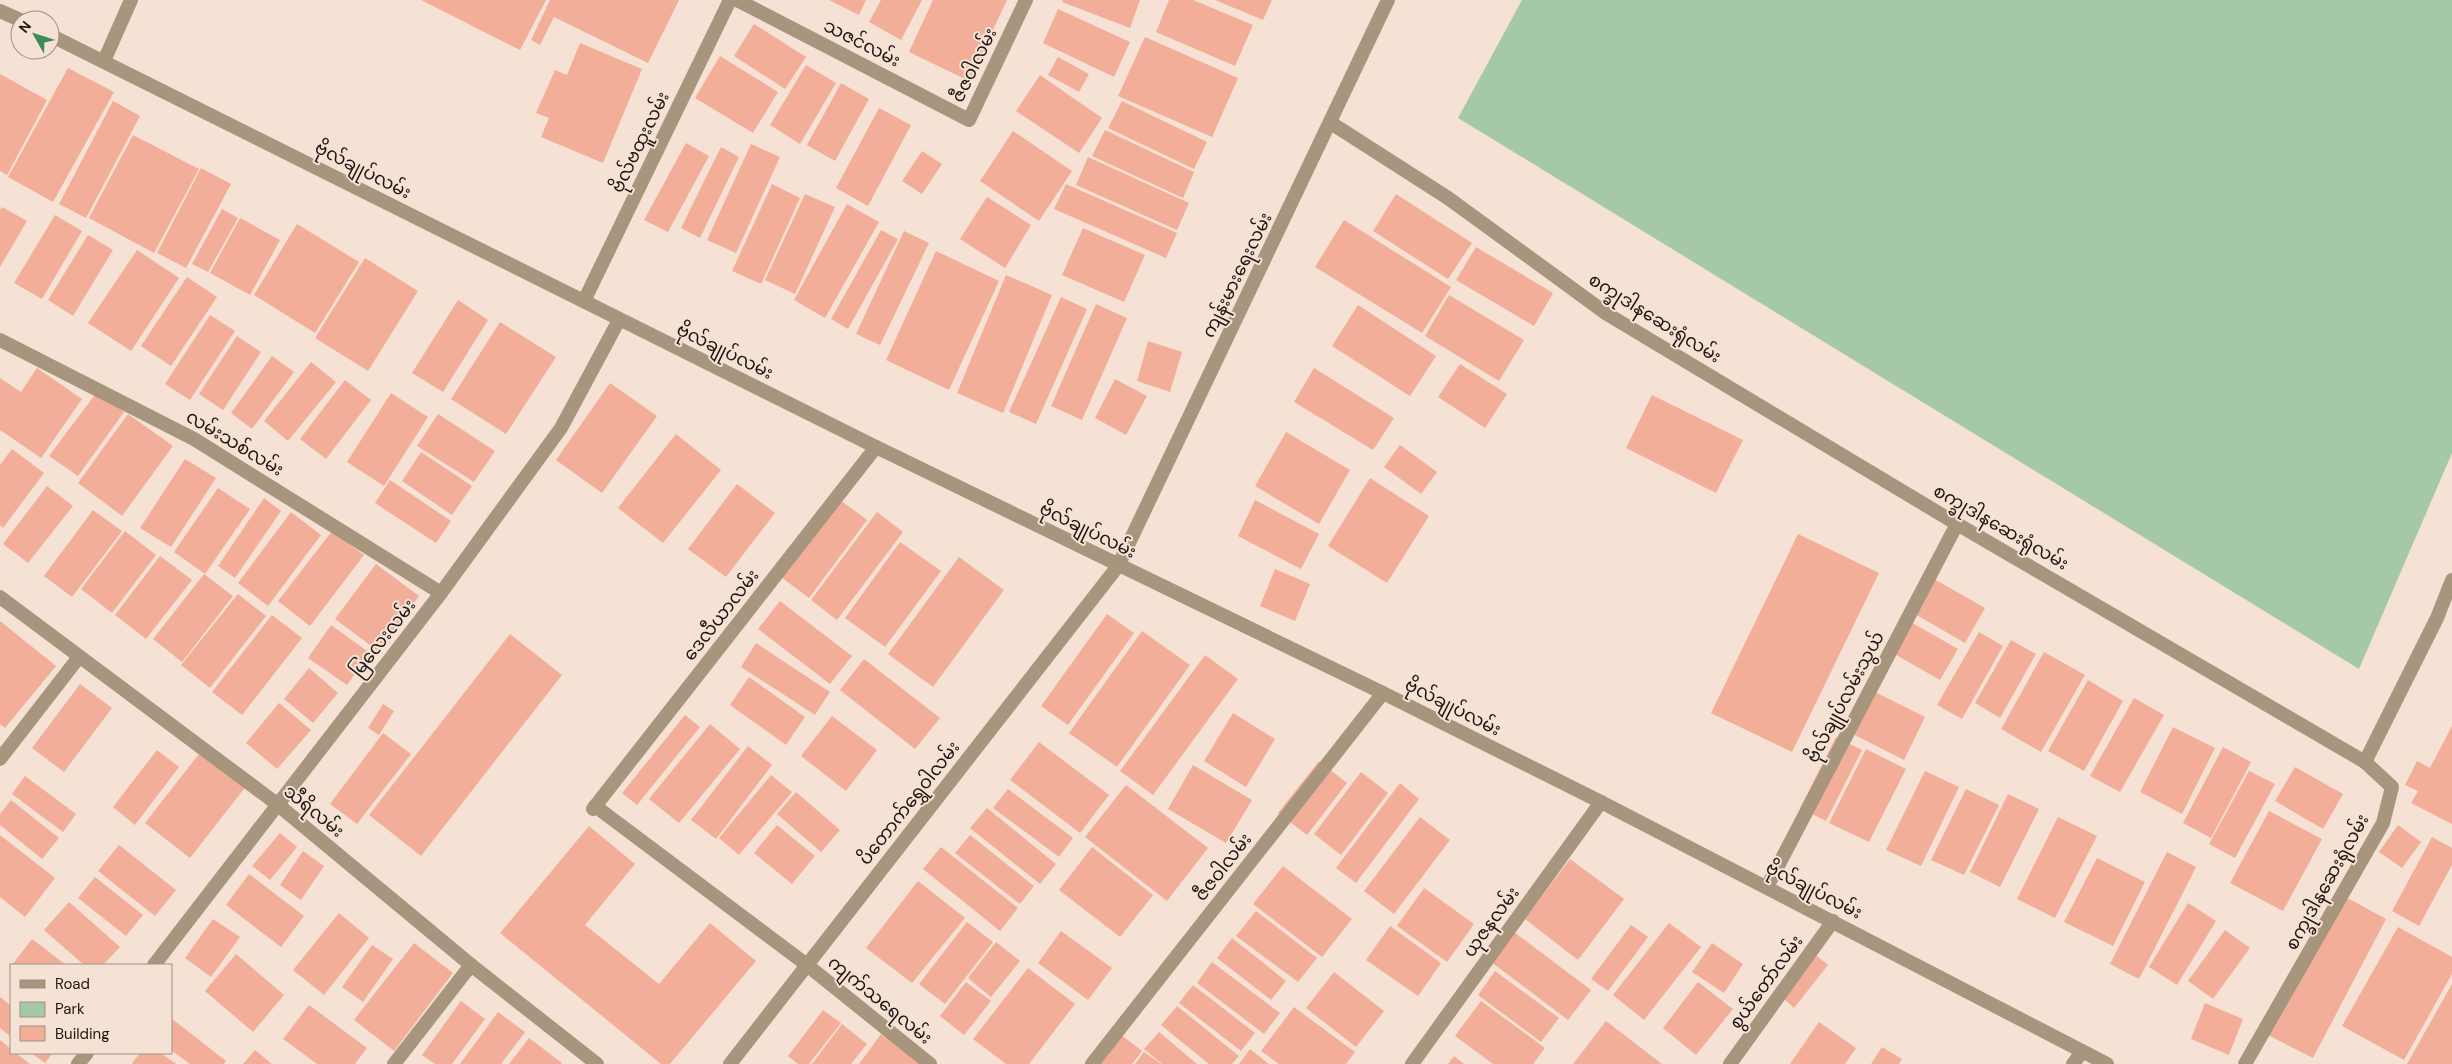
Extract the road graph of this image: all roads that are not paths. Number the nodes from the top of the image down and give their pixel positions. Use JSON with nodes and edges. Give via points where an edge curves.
{"nodes":[{"id":1,"x":131,"y":0,"type":"edge"},
{"id":2,"x":730,"y":0,"type":"edge"},
{"id":3,"x":737,"y":0,"type":"edge"},
{"id":4,"x":1026,"y":0,"type":"edge"},
{"id":5,"x":1388,"y":0,"type":"edge"},
{"id":6,"x":60,"y":40,"type":"edge"},
{"id":7,"x":104,"y":61,"type":"junction"},
{"id":8,"x":969,"y":120,"type":"joint"},
{"id":9,"x":1330,"y":123,"type":"junction"},
{"id":10,"x":584,"y":301,"type":"junction"},
{"id":11,"x":619,"y":320,"type":"junction"},
{"id":12,"x":0,"y":340,"type":"edge"},
{"id":13,"x":876,"y":447,"type":"junction"},
{"id":14,"x":1957,"y":524,"type":"junction"},
{"id":15,"x":1118,"y":566,"type":"junction"},
{"id":16,"x":2452,"y":580,"type":"edge"},
{"id":17,"x":441,"y":594,"type":"junction"},
{"id":18,"x":0,"y":597,"type":"edge"},
{"id":19,"x":79,"y":657,"type":"junction"},
{"id":20,"x":1383,"y":693,"type":"junction"},
{"id":21,"x":0,"y":759,"type":"edge"},
{"id":22,"x":2365,"y":762,"type":"junction"},
{"id":23,"x":1601,"y":802,"type":"junction"},
{"id":24,"x":278,"y":804,"type":"junction"},
{"id":25,"x":1767,"y":887,"type":"junction"},
{"id":26,"x":1833,"y":921,"type":"junction"},
{"id":27,"x":155,"y":964,"type":"edge"},
{"id":28,"x":807,"y":964,"type":"junction"},
{"id":29,"x":471,"y":965,"type":"junction"},
{"id":30,"x":2082,"y":1052,"type":"junction"},
{"id":31,"x":86,"y":1054,"type":"edge"},
{"id":32,"x":78,"y":1064,"type":"edge"},
{"id":33,"x":394,"y":1064,"type":"edge"},
{"id":34,"x":597,"y":1064,"type":"edge"},
{"id":35,"x":730,"y":1064,"type":"edge"},
{"id":36,"x":930,"y":1064,"type":"edge"},
{"id":37,"x":1092,"y":1064,"type":"edge"},
{"id":38,"x":1412,"y":1064,"type":"edge"},
{"id":39,"x":1730,"y":1064,"type":"edge"},
{"id":40,"x":2073,"y":1064,"type":"edge"},
{"id":41,"x":2107,"y":1064,"type":"edge"},
{"id":42,"x":2245,"y":1064,"type":"edge"}],
"edges":[{"from":1,"to":7,"type":"street"},
{"from":2,"to":10,"type":"street","name":"ဗိုလ်ဗထူးလမ်း"},
{"from":3,"to":8,"type":"street","name":"သဇင်လမ်း"},
{"from":4,"to":8,"type":"street","name":"ဇီဇဝါလမ်း"},
{"from":5,"to":9,"type":"street","name":"ကျန်းမားရေးလမ်း"},
{"from":6,"to":7,"type":"street","name":"ဗိုလ်ချုပ်လမ်း"},
{"from":7,"to":10,"type":"street","name":"ဗိုလ်ချုပ်လမ်း"},
{"from":9,"to":14,"type":"street","name":"စက္ခုဒါနဆေးရုံလမ်း","via":[[1448,198],[1607,314]]},
{"from":9,"to":15,"type":"street","name":"ကျန်းမားရေးလမ်း"},
{"from":10,"to":11,"type":"street","name":"ဗိုလ်ချုပ်လမ်း"},
{"from":11,"to":13,"type":"street","name":"ဗိုလ်ချုပ်လမ်း"},
{"from":11,"to":17,"type":"street","name":"မြလေးလမ်း","via":[[561,428]]},
{"from":12,"to":17,"type":"street","name":"လမ်းသစ်လမ်း","via":[[194,438]]},
{"from":13,"to":15,"type":"street","name":"ဗိုလ်ချုပ်လမ်း"},
{"from":13,"to":28,"type":"street","name":"ဒေလီယာလမ်း","via":[[594,808]]},
{"from":14,"to":22,"type":"street","name":"စက္ခုဒါနဆေးရုံလမ်း"},
{"from":14,"to":25,"type":"street","name":"ဗိုလ်ချုပ်လမ်းသွယ်"},
{"from":15,"to":20,"type":"street","name":"ဗိုလ်ချုပ်လမ်း"},
{"from":15,"to":28,"type":"street","name":"ပိတောက်ရွှေဝါလမ်း"},
{"from":16,"to":22,"type":"street","via":[[2437,618]]},
{"from":17,"to":24,"type":"street","name":"မြလေးလမ်း"},
{"from":18,"to":19,"type":"street","name":"သီရိလမ်း"},
{"from":19,"to":21,"type":"street"},
{"from":19,"to":24,"type":"street","name":"သီရိလမ်း"},
{"from":20,"to":23,"type":"street","name":"ဗိုလ်ချုပ်လမ်း"},
{"from":20,"to":37,"type":"street","name":"ဇီဇဝါလမ်း"},
{"from":22,"to":42,"type":"street","name":"စက္ခုဒါနဆေးရုံလမ်း","via":[[2392,787],[2383,823]]},
{"from":23,"to":25,"type":"street","name":"ဗိုလ်ချုပ်လမ်း"},
{"from":23,"to":38,"type":"street","name":"ယုဇနလမ်း"},
{"from":24,"to":27,"type":"street","name":"မြလေးလမ်း"},
{"from":24,"to":29,"type":"street","name":"သီရိလမ်း"},
{"from":25,"to":26,"type":"street","name":"ဗိုလ်ချုပ်လမ်း"},
{"from":26,"to":30,"type":"street","name":"ဗိုလ်ချုပ်လမ်း"},
{"from":26,"to":39,"type":"street","name":"စွယ်တော်လမ်း"},
{"from":28,"to":35,"type":"street","name":"ပိတောက်ရွှေဝါလမ်း"},
{"from":28,"to":36,"type":"street","name":"ကျက်သရေလမ်း"},
{"from":29,"to":33,"type":"street"},
{"from":29,"to":34,"type":"street","name":"သီရိလမ်း"},
{"from":30,"to":40,"type":"street"},
{"from":30,"to":41,"type":"street","name":"ဗိုလ်ချုပ်လမ်း"},
{"from":31,"to":32,"type":"street"}]}
